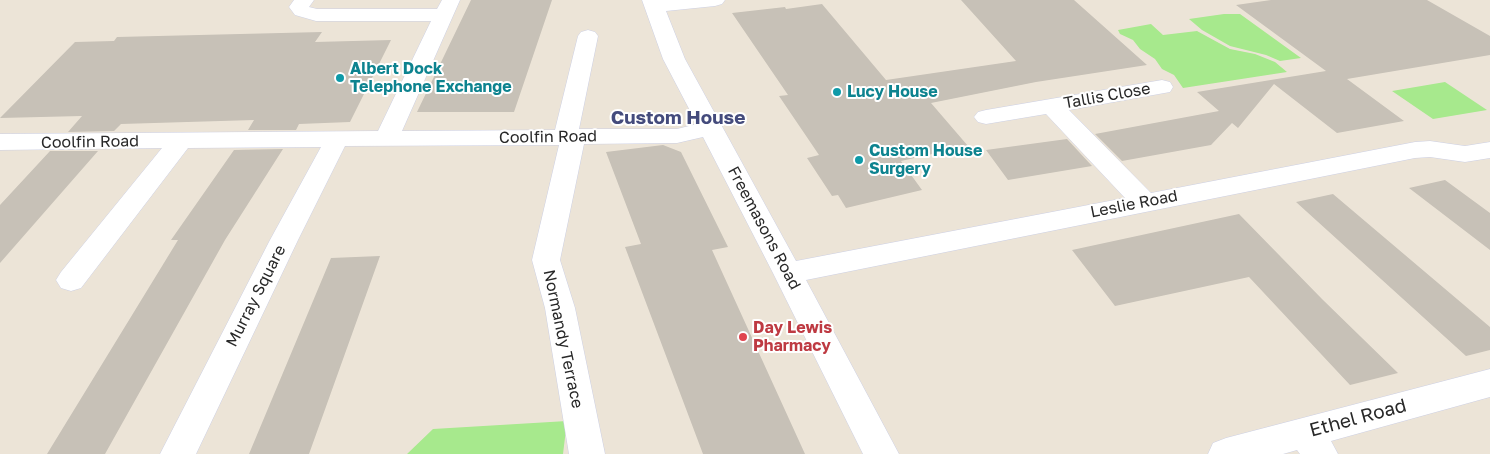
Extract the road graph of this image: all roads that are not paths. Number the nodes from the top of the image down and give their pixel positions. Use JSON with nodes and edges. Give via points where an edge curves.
{"nodes":[{"id":1,"x":304,"y":0,"type":"edge"},
{"id":2,"x":715,"y":0,"type":"edge"},
{"id":3,"x":652,"y":3,"type":"edge"},
{"id":4,"x":447,"y":7,"type":"edge"},
{"id":5,"x":588,"y":36,"type":"dead end"},
{"id":6,"x":1162,"y":87,"type":"dead end"},
{"id":7,"x":1052,"y":106,"type":"junction"},
{"id":8,"x":986,"y":117,"type":"dead end"},
{"id":9,"x":710,"y":128,"type":"junction"},
{"id":10,"x":569,"y":137,"type":"junction"},
{"id":11,"x":337,"y":139,"type":"junction"},
{"id":12,"x":386,"y":139,"type":"junction"},
{"id":13,"x":181,"y":141,"type":"junction"},
{"id":14,"x":0,"y":142,"type":"edge"},
{"id":15,"x":1487,"y":154,"type":"edge"},
{"id":16,"x":1144,"y":202,"type":"junction"},
{"id":17,"x":788,"y":273,"type":"junction"},
{"id":18,"x":71,"y":280,"type":"dead end"},
{"id":19,"x":1490,"y":383,"type":"edge"},
{"id":20,"x":1312,"y":443,"type":"edge"},
{"id":21,"x":178,"y":454,"type":"edge"},
{"id":22,"x":587,"y":454,"type":"edge"},
{"id":23,"x":881,"y":454,"type":"edge"},
{"id":24,"x":1226,"y":454,"type":"edge"}],
"edges":[{"from":1,"to":4,"type":"street","via":[[299,7],[302,11],[316,15]]},
{"from":2,"to":3,"type":"street"},
{"from":3,"to":9,"type":"street","name":"Freemasons Road","via":[[674,59]]},
{"from":4,"to":12,"type":"street"},
{"from":5,"to":10,"type":"street"},
{"from":6,"to":7,"type":"street","name":"Tallis Close"},
{"from":7,"to":8,"type":"street","name":"Tallis Close"},
{"from":7,"to":16,"type":"street","name":"Tallis Close"},
{"from":9,"to":10,"type":"street","name":"Coolfin Road","via":[[677,136]]},
{"from":9,"to":17,"type":"street","name":"Freemasons Road"},
{"from":10,"to":12,"type":"street","name":"Coolfin Road"},
{"from":10,"to":22,"type":"street","name":"Normandy Terrace","via":[[546,260],[560,308]]},
{"from":11,"to":12,"type":"street","name":"Coolfin Road"},
{"from":11,"to":13,"type":"street","name":"Coolfin Road"},
{"from":11,"to":21,"type":"street","name":"Murray Square"},
{"from":13,"to":14,"type":"street","name":"Coolfin Road"},
{"from":13,"to":18,"type":"street"},
{"from":15,"to":16,"type":"street","name":"Leslie Road","via":[[1415,150]]},
{"from":16,"to":17,"type":"street","name":"Leslie Road"},
{"from":17,"to":23,"type":"street","name":"Freemasons Road"},
{"from":19,"to":20,"type":"street","name":"Ethel Road"},
{"from":20,"to":24,"type":"street","name":"Ethel Road"}]}
